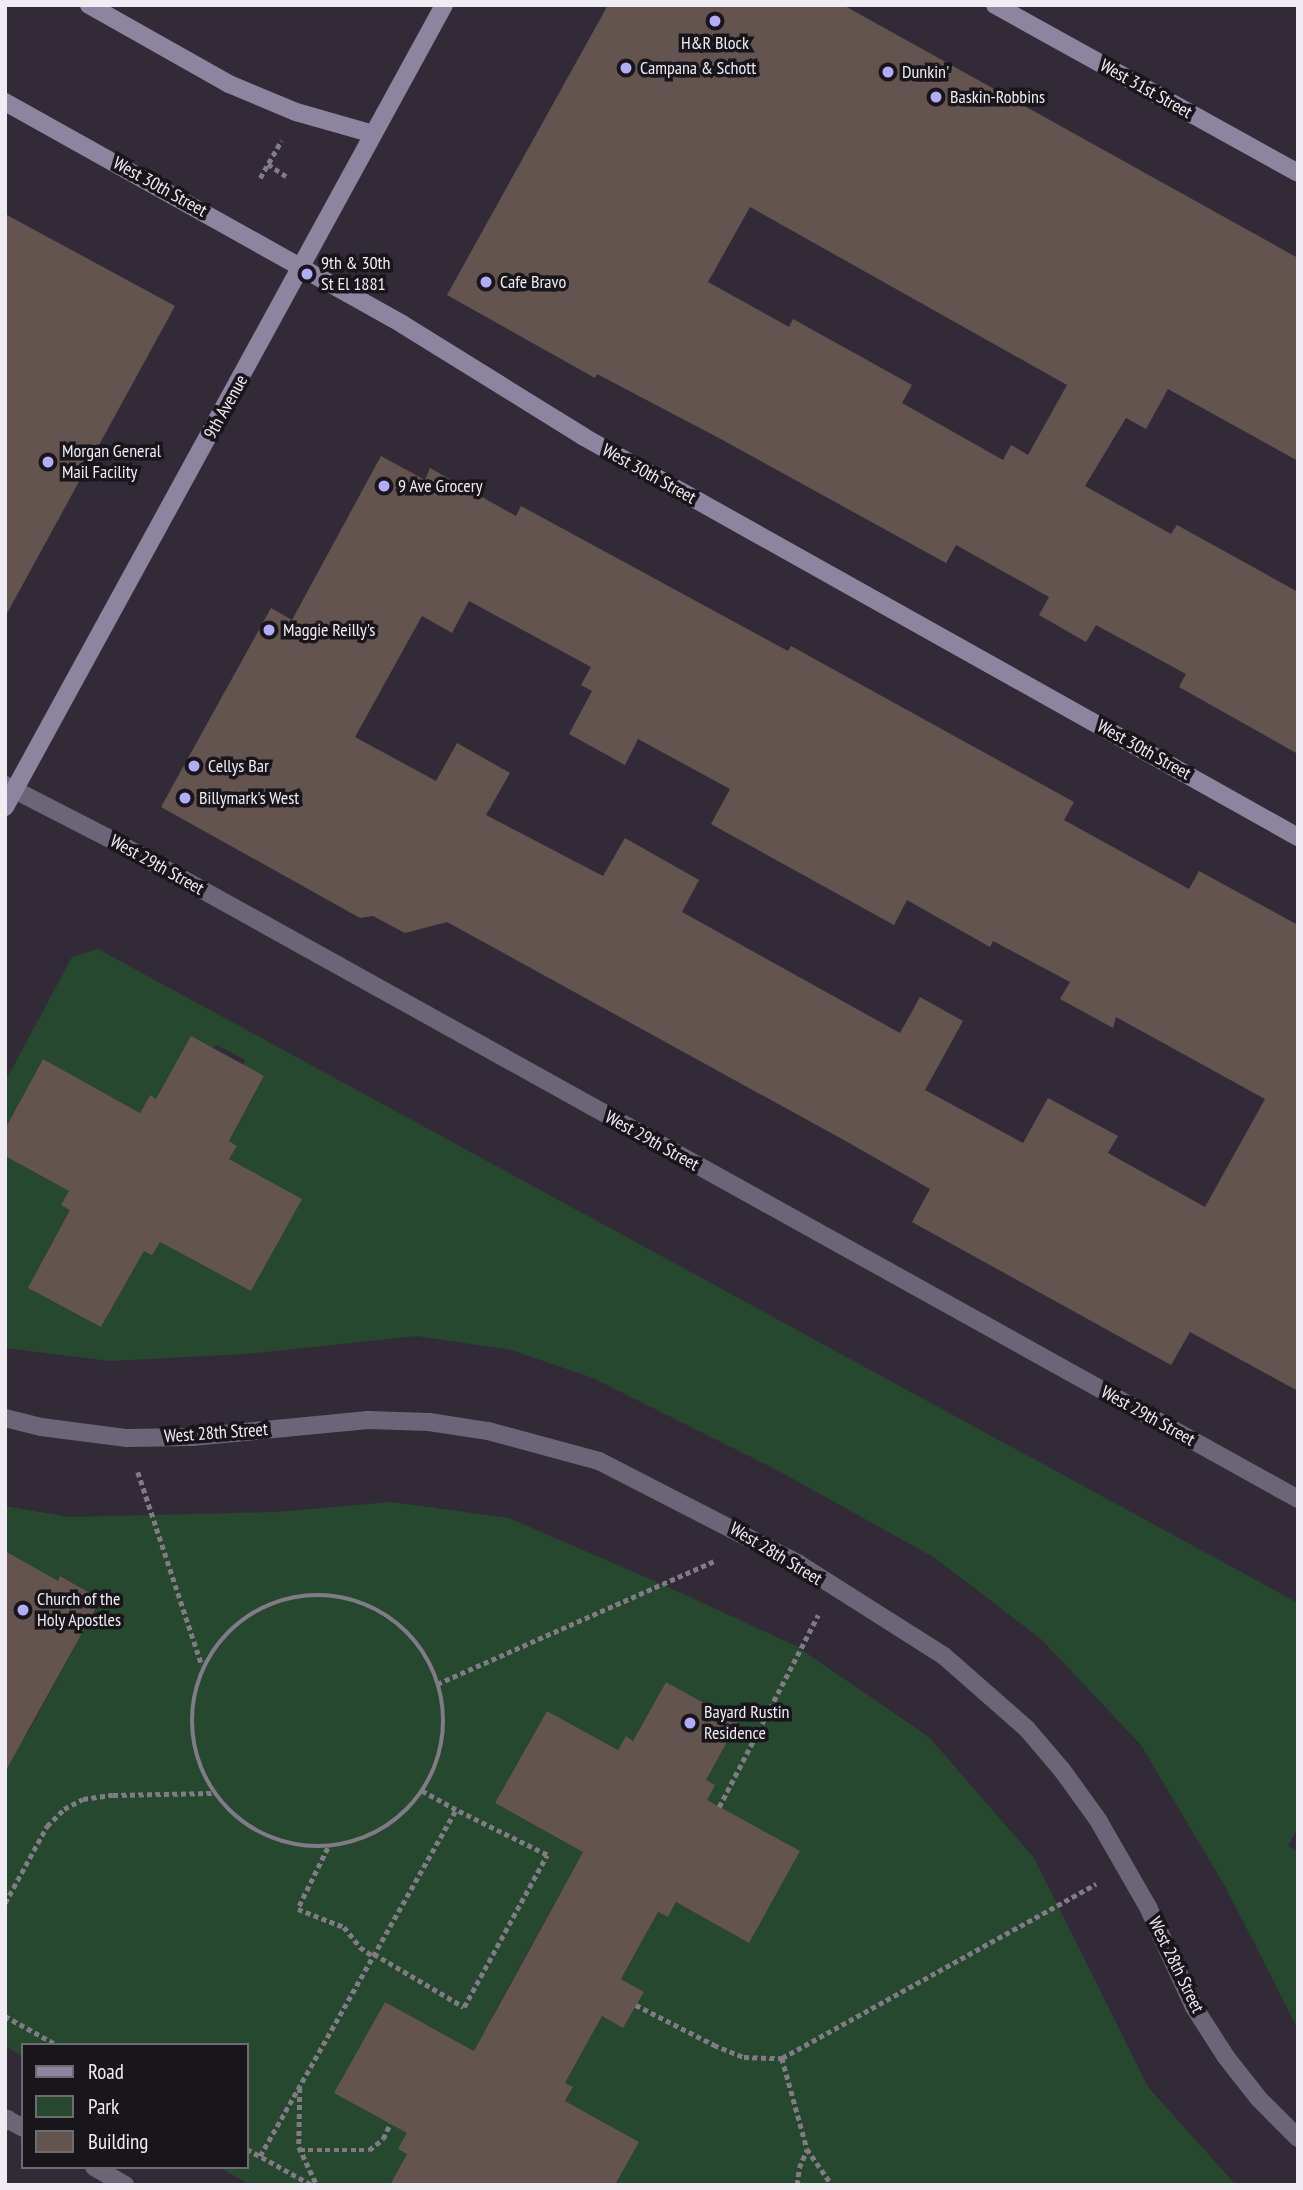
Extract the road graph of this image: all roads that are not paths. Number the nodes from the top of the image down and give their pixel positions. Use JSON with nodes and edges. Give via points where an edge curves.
{"nodes":[{"id":1,"x":89,"y":5,"type":"edge"},
{"id":2,"x":444,"y":5,"type":"edge"},
{"id":3,"x":995,"y":5,"type":"edge"},
{"id":4,"x":5,"y":102,"type":"edge"},
{"id":5,"x":373,"y":134,"type":"junction"},
{"id":6,"x":1298,"y":173,"type":"edge"},
{"id":7,"x":302,"y":268,"type":"junction"},
{"id":8,"x":10,"y":787,"type":"edge"},
{"id":9,"x":5,"y":807,"type":"edge"},
{"id":10,"x":1298,"y":837,"type":"edge"},
{"id":11,"x":5,"y":1418,"type":"edge"},
{"id":12,"x":1298,"y":1499,"type":"edge"},
{"id":13,"x":5,"y":2122,"type":"edge"},
{"id":14,"x":21,"y":2127,"type":"edge"},
{"id":15,"x":1298,"y":2138,"type":"edge"},
{"id":16,"x":97,"y":2169,"type":"edge"},
{"id":17,"x":125,"y":2185,"type":"edge"}],
"edges":[{"from":1,"to":5,"type":"main road","via":[[229,84],[296,111]]},
{"from":2,"to":5,"type":"main road","name":"9th Avenue"},
{"from":3,"to":6,"type":"main road","name":"West 31st Street"},
{"from":4,"to":7,"type":"main road","name":"West 30th Street"},
{"from":5,"to":7,"type":"main road","name":"9th Avenue"},
{"from":7,"to":8,"type":"main road","name":"9th Avenue"},
{"from":7,"to":10,"type":"main road","name":"West 30th Street","via":[[584,437]]},
{"from":8,"to":9,"type":"main road","name":"9th Avenue"},
{"from":8,"to":12,"type":"street","name":"West 29th Street"},
{"from":11,"to":15,"type":"street","name":"West 28th Street","via":[[127,1438],[192,1437],[368,1420],[429,1422],[488,1431],[599,1461],[799,1564],[944,1656],[1018,1721],[1062,1770],[1126,1868],[1201,2017],[1259,2099]]},
{"from":13,"to":14,"type":"street"},
{"from":16,"to":17,"type":"street"}]}
